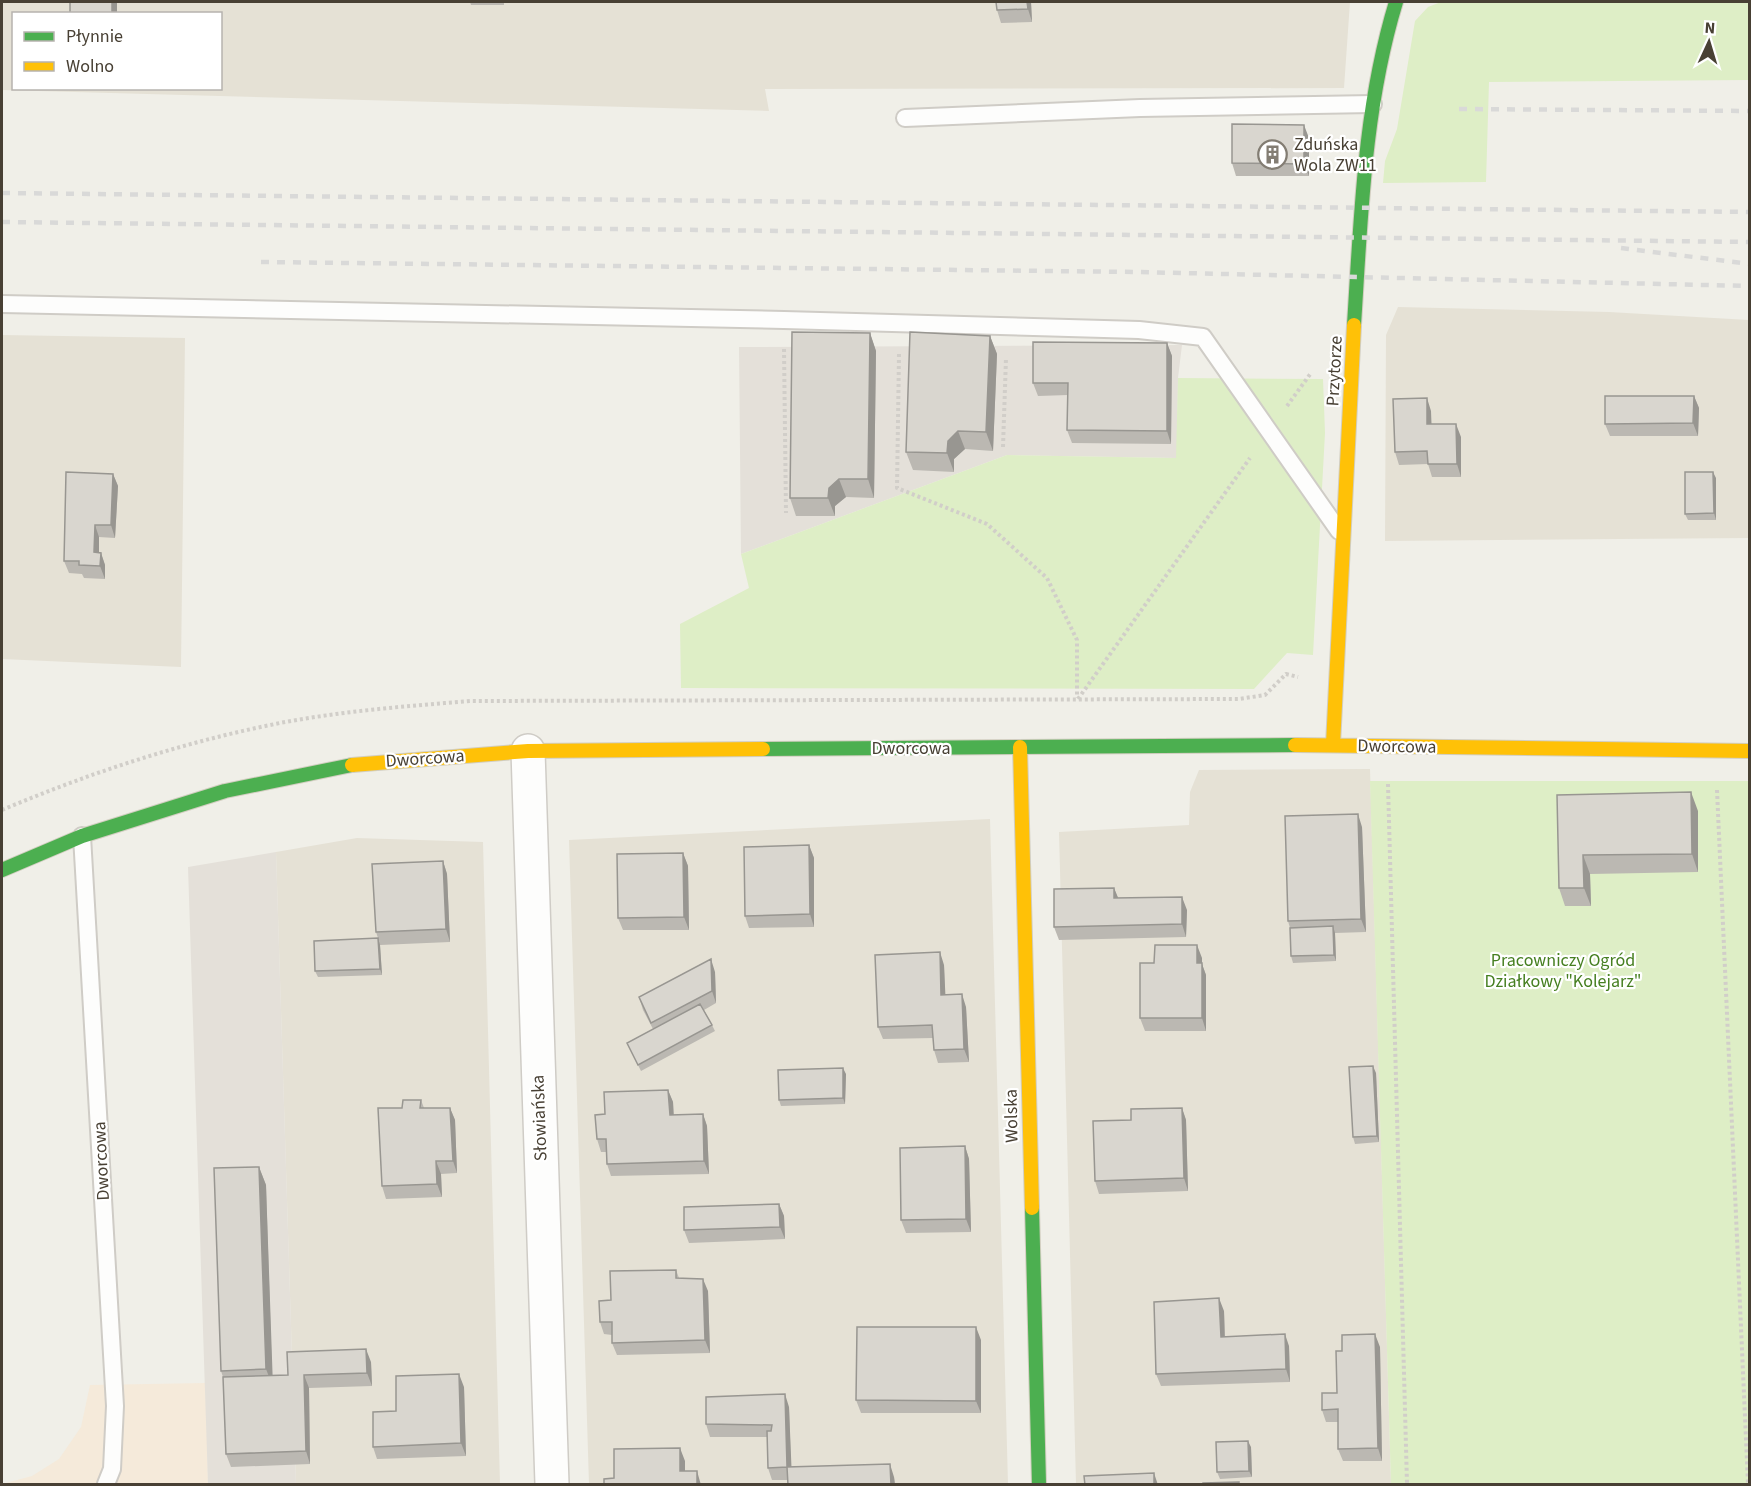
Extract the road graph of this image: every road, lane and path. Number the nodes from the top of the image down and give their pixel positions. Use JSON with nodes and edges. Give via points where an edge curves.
{"nodes":[{"id":1,"x":1396,"y":2,"type":"edge"},
{"id":2,"x":1373,"y":104,"type":"junction"},
{"id":3,"x":905,"y":118,"type":"dead end"},
{"id":4,"x":2,"y":304,"type":"edge"},
{"id":5,"x":784,"y":320,"type":"junction"},
{"id":6,"x":900,"y":324,"type":"junction"},
{"id":7,"x":1007,"y":327,"type":"junction"},
{"id":8,"x":1316,"y":366,"type":"dead end"},
{"id":9,"x":1270,"y":430,"type":"junction"},
{"id":10,"x":1003,"y":447,"type":"dead end"},
{"id":11,"x":786,"y":513,"type":"dead end"},
{"id":12,"x":1343,"y":537,"type":"junction"},
{"id":13,"x":1333,"y":745,"type":"junction"},
{"id":14,"x":1391,"y":746,"type":"junction"},
{"id":15,"x":1020,"y":747,"type":"junction"},
{"id":16,"x":528,"y":751,"type":"junction"},
{"id":17,"x":1749,"y":751,"type":"edge"},
{"id":18,"x":1716,"y":752,"type":"junction"},
{"id":19,"x":82,"y":836,"type":"junction"},
{"id":20,"x":2,"y":870,"type":"edge"},
{"id":21,"x":106,"y":1485,"type":"edge"},
{"id":22,"x":552,"y":1485,"type":"edge"},
{"id":23,"x":1039,"y":1485,"type":"edge"},
{"id":24,"x":1407,"y":1485,"type":"edge"},
{"id":25,"x":1748,"y":1485,"type":"edge"}],
"edges":[{"from":1,"to":2,"type":"street","name":"Przytorze"},
{"from":2,"to":3,"type":"lane"},
{"from":2,"to":12,"type":"street","name":"Przytorze","via":[[1360,208]]},
{"from":4,"to":5,"type":"lane"},
{"from":5,"to":6,"type":"lane"},
{"from":5,"to":11,"type":"path"},
{"from":6,"to":7,"type":"lane"},
{"from":6,"to":9,"type":"path","via":[[897,488],[987,524],[1047,578],[1077,640],[1077,699]]},
{"from":7,"to":9,"type":"lane","via":[[1139,330],[1203,337]]},
{"from":7,"to":10,"type":"path"},
{"from":8,"to":9,"type":"path"},
{"from":9,"to":12,"type":"lane"},
{"from":12,"to":13,"type":"street","name":"Przytorze"},
{"from":13,"to":14,"type":"street","name":"Dworcowa"},
{"from":13,"to":15,"type":"street","name":"Dworcowa"},
{"from":14,"to":18,"type":"street","name":"Dworcowa"},
{"from":14,"to":24,"type":"path","via":[[1388,781]]},
{"from":15,"to":16,"type":"street","name":"Dworcowa"},
{"from":15,"to":23,"type":"street","name":"Wolska"},
{"from":16,"to":19,"type":"street","name":"Dworcowa","via":[[365,762],[225,791]]},
{"from":16,"to":22,"type":"street","name":"Słowiańska"},
{"from":17,"to":18,"type":"street","name":"Dworcowa"},
{"from":18,"to":25,"type":"path"},
{"from":19,"to":20,"type":"street","name":"Dworcowa"},
{"from":19,"to":21,"type":"lane","name":"Dworcowa","via":[[115,1406],[112,1469]]}]}
